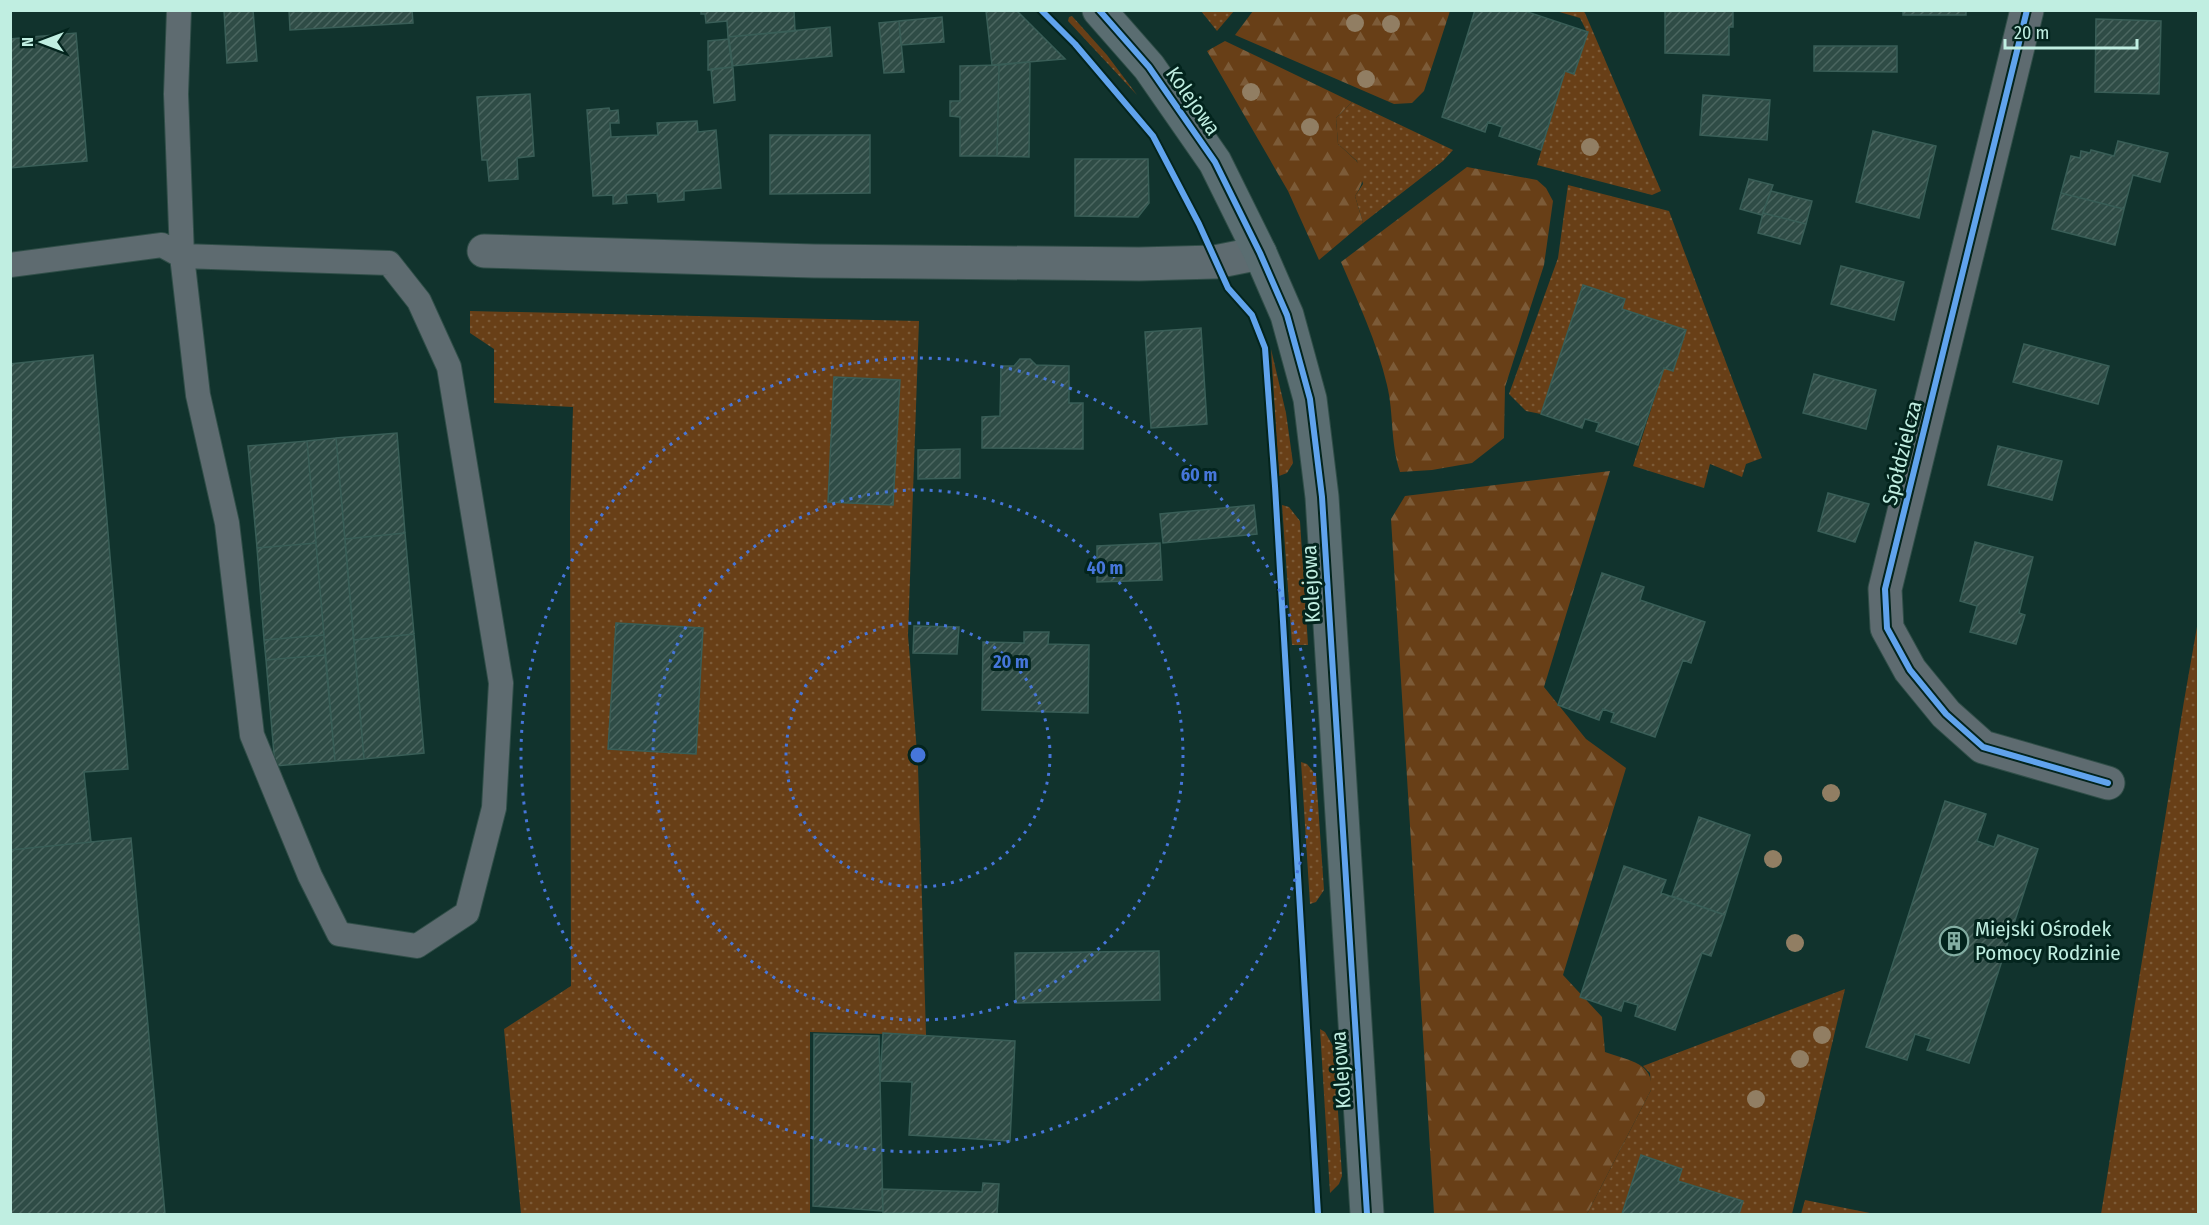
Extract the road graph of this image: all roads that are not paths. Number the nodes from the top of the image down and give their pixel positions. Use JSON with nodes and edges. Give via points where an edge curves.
{"nodes":[{"id":1,"x":179,"y":10,"type":"edge"},
{"id":2,"x":1099,"y":10,"type":"edge"},
{"id":3,"x":2027,"y":10,"type":"edge"},
{"id":4,"x":484,"y":251,"type":"dead end"},
{"id":5,"x":1260,"y":253,"type":"junction"},
{"id":6,"x":182,"y":256,"type":"junction"},
{"id":7,"x":10,"y":265,"type":"edge"},
{"id":8,"x":2108,"y":783,"type":"dead end"},
{"id":9,"x":1367,"y":1215,"type":"edge"}],
"edges":[{"from":1,"to":6,"type":"lane","via":[[176,94]]},
{"from":2,"to":5,"type":"street","name":"Kolejowa","via":[[1149,67],[1215,162]]},
{"from":3,"to":8,"type":"street","name":"Spółdzielcza","via":[[1885,589],[1887,628],[1910,670],[1946,714],[1983,747]]},
{"from":4,"to":5,"type":"street","via":[[814,261],[1128,264],[1215,262]]},
{"from":5,"to":9,"type":"street","name":"Kolejowa","via":[[1287,315],[1310,399],[1322,497]]},
{"from":6,"to":6,"type":"lane","via":[[198,395],[227,523],[252,735],[310,876],[339,934],[417,946],[467,913],[494,808],[501,683],[449,367],[419,301],[389,262]]},
{"from":6,"to":7,"type":"lane","via":[[162,245]]}]}
